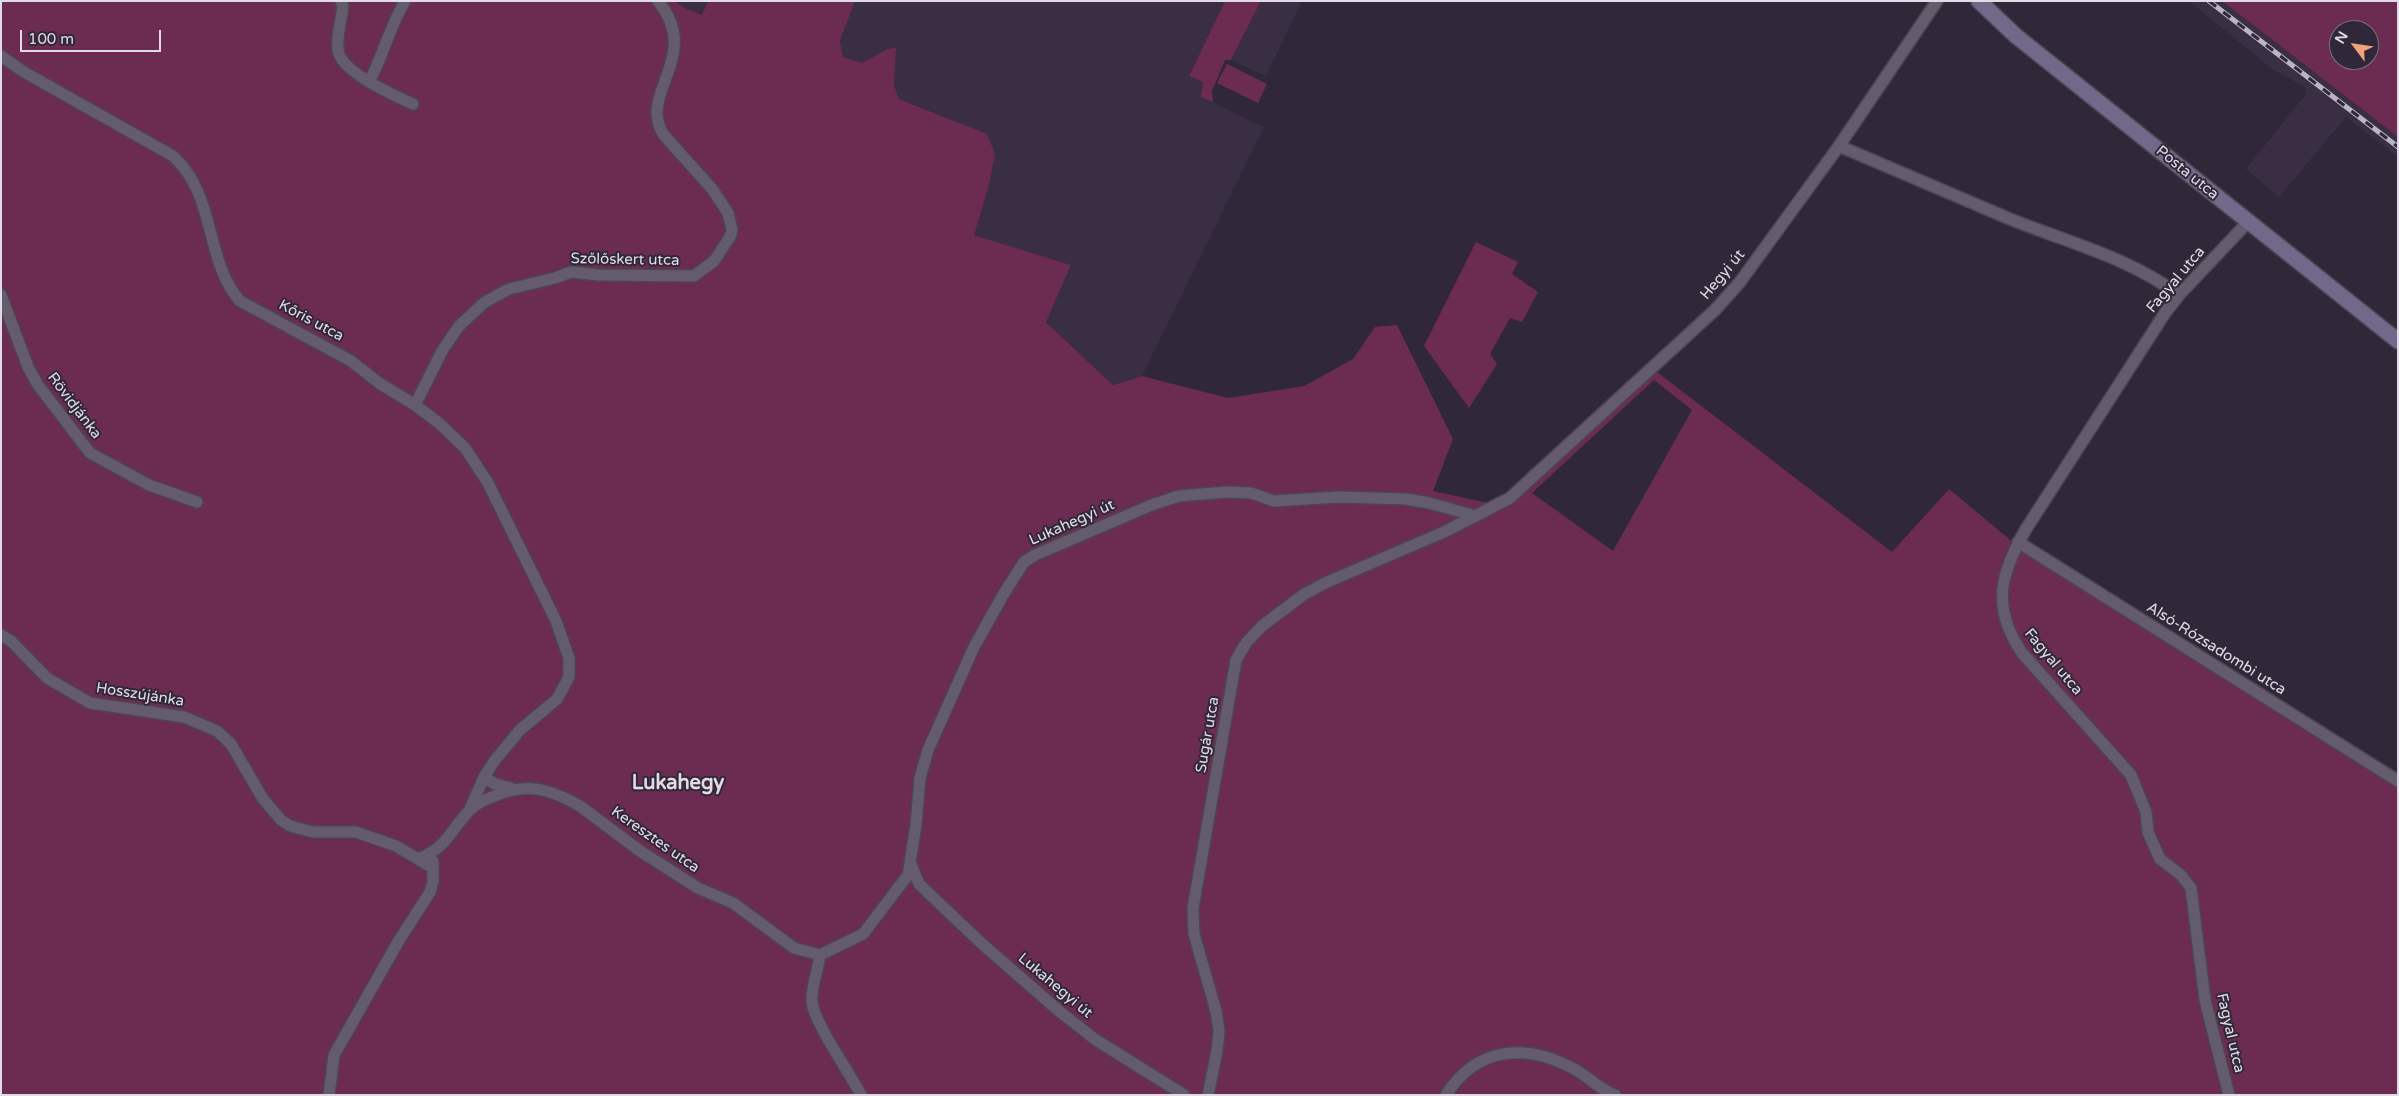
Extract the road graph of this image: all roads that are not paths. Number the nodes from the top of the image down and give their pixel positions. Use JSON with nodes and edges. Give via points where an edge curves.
{"nodes":[{"id":1,"x":341,"y":1,"type":"edge"},
{"id":2,"x":405,"y":1,"type":"edge"},
{"id":3,"x":658,"y":1,"type":"edge"},
{"id":4,"x":1937,"y":1,"type":"edge"},
{"id":5,"x":1979,"y":1,"type":"edge"},
{"id":6,"x":1,"y":56,"type":"edge"},
{"id":7,"x":369,"y":82,"type":"junction"},
{"id":8,"x":413,"y":104,"type":"dead end"},
{"id":9,"x":1839,"y":146,"type":"junction"},
{"id":10,"x":2248,"y":222,"type":"junction"},
{"id":11,"x":1,"y":295,"type":"edge"},
{"id":12,"x":2179,"y":295,"type":"junction"},
{"id":13,"x":2398,"y":341,"type":"edge"},
{"id":14,"x":415,"y":405,"type":"junction"},
{"id":15,"x":197,"y":502,"type":"dead end"},
{"id":16,"x":1476,"y":516,"type":"junction"},
{"id":17,"x":2018,"y":542,"type":"junction"},
{"id":18,"x":1,"y":635,"type":"edge"},
{"id":19,"x":484,"y":777,"type":"junction"},
{"id":20,"x":2398,"y":781,"type":"edge"},
{"id":21,"x":512,"y":788,"type":"junction"},
{"id":22,"x":470,"y":809,"type":"junction"},
{"id":23,"x":436,"y":852,"type":"junction"},
{"id":24,"x":420,"y":858,"type":"junction"},
{"id":25,"x":911,"y":864,"type":"junction"},
{"id":26,"x":433,"y":868,"type":"junction"},
{"id":27,"x":901,"y":884,"type":"junction"},
{"id":28,"x":919,"y":884,"type":"junction"},
{"id":29,"x":820,"y":955,"type":"junction"},
{"id":30,"x":329,"y":1095,"type":"edge"},
{"id":31,"x":861,"y":1095,"type":"edge"},
{"id":32,"x":1184,"y":1095,"type":"edge"},
{"id":33,"x":1208,"y":1095,"type":"edge"},
{"id":34,"x":1446,"y":1095,"type":"edge"},
{"id":35,"x":1615,"y":1095,"type":"edge"},
{"id":36,"x":2229,"y":1095,"type":"edge"}],
"edges":[{"from":1,"to":7,"type":"street","via":[[339,56]]},
{"from":2,"to":7,"type":"street"},
{"from":3,"to":14,"type":"street","name":"Szőlőskert utca","via":[[669,19],[675,42],[658,104],[658,122],[663,134],[714,190],[728,213],[732,230],[722,251],[694,276],[571,272],[503,292],[485,302],[456,330]]},
{"from":4,"to":9,"type":"street","name":"Hegyi út"},
{"from":5,"to":10,"type":"main road","name":"Posta utca","via":[[2016,36]]},
{"from":6,"to":14,"type":"street","name":"Kőris utca","via":[[173,156],[200,192],[218,256],[232,291],[240,301],[351,361]]},
{"from":7,"to":8,"type":"street"},
{"from":9,"to":12,"type":"street","via":[[2120,262],[2160,280]]},
{"from":9,"to":16,"type":"street","name":"Hegyi út","via":[[1725,301],[1530,482],[1510,498]]},
{"from":10,"to":12,"type":"street","name":"Fagyal utca"},
{"from":10,"to":13,"type":"main road","name":"Posta utca"},
{"from":11,"to":15,"type":"street","name":"Rövidjánka","via":[[28,368],[90,453],[148,485]]},
{"from":12,"to":17,"type":"street","name":"Fagyal utca"},
{"from":14,"to":19,"type":"street","name":"Kőris utca","via":[[440,423],[465,448],[488,483],[559,628],[570,658],[569,677],[557,699],[520,730]]},
{"from":16,"to":25,"type":"street","name":"Lukahegyi út","via":[[1428,503],[1377,496],[1274,501],[1251,493],[1178,496],[1030,559],[1018,569],[974,647],[928,750],[920,778]]},
{"from":16,"to":33,"type":"street","name":"Sugár utca","via":[[1303,594],[1262,626],[1239,655],[1193,908],[1194,934],[1219,1031]]},
{"from":17,"to":20,"type":"street","name":"Alsó-Rózsadombi utca"},
{"from":17,"to":36,"type":"street","name":"Fagyal utca","via":[[2002,586],[2008,628],[2022,653],[2131,775],[2146,812],[2148,832],[2160,859],[2181,875],[2191,888],[2205,1000]]},
{"from":18,"to":24,"type":"street","name":"Hosszújánka","via":[[47,678],[90,703],[184,716],[217,731],[231,744],[263,799],[290,826],[313,832],[356,832]]},
{"from":19,"to":21,"type":"street"},
{"from":19,"to":22,"type":"street"},
{"from":21,"to":22,"type":"street","name":"Keresztes utca"},
{"from":21,"to":29,"type":"street","name":"Keresztes utca","via":[[535,789],[570,800],[640,851],[698,888],[733,903],[794,948]]},
{"from":22,"to":23,"type":"street","name":"Keresztes utca"},
{"from":23,"to":24,"type":"street"},
{"from":23,"to":26,"type":"street","name":"Keresztes utca"},
{"from":24,"to":26,"type":"street"},
{"from":25,"to":27,"type":"street","name":"Lukahegyi út"},
{"from":25,"to":28,"type":"street"},
{"from":26,"to":30,"type":"street","name":"Keresztes utca","via":[[430,892],[334,1055]]},
{"from":27,"to":28,"type":"street"},
{"from":27,"to":29,"type":"street","via":[[863,934]]},
{"from":28,"to":32,"type":"street","name":"Lukahegyi út","via":[[980,942],[1096,1040]]},
{"from":29,"to":31,"type":"street","via":[[812,1005]]},
{"from":34,"to":35,"type":"street","via":[[1457,1078],[1477,1062],[1504,1053],[1534,1053],[1555,1059]]}]}
